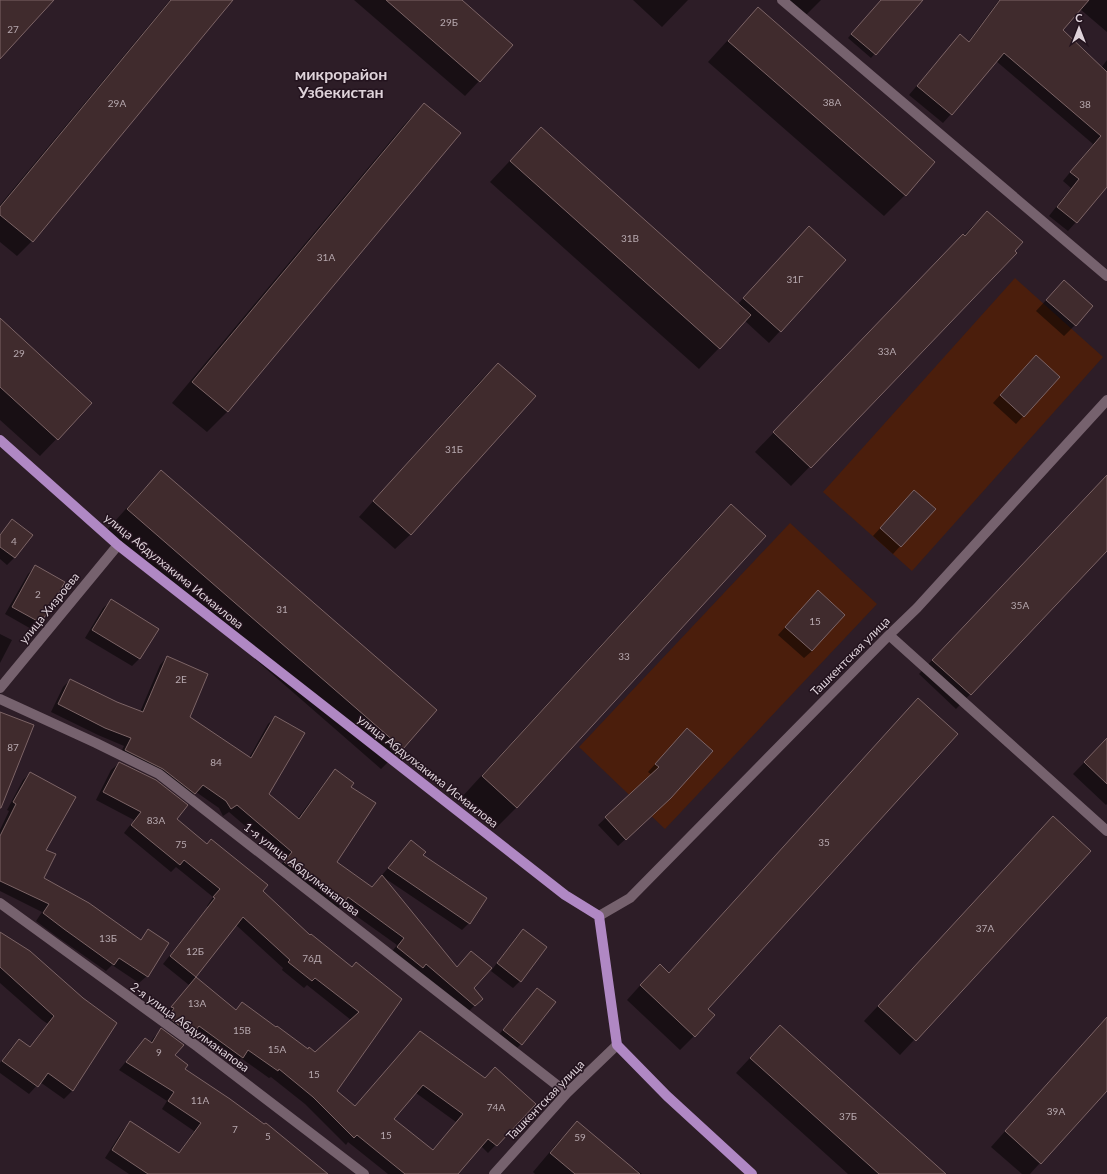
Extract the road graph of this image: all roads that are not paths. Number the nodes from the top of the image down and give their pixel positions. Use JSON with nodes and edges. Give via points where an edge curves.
{"nodes":[{"id":1,"x":782,"y":0,"type":"edge"},
{"id":2,"x":1107,"y":276,"type":"edge"},
{"id":3,"x":1107,"y":400,"type":"edge"},
{"id":4,"x":0,"y":440,"type":"edge"},
{"id":5,"x":118,"y":545,"type":"junction"},
{"id":6,"x":889,"y":635,"type":"junction"},
{"id":7,"x":0,"y":688,"type":"edge"},
{"id":8,"x":0,"y":699,"type":"edge"},
{"id":9,"x":1107,"y":831,"type":"edge"},
{"id":10,"x":0,"y":902,"type":"edge"},
{"id":11,"x":599,"y":916,"type":"junction"},
{"id":12,"x":617,"y":1046,"type":"junction"},
{"id":13,"x":567,"y":1093,"type":"junction"},
{"id":14,"x":364,"y":1174,"type":"edge"},
{"id":15,"x":494,"y":1174,"type":"edge"},
{"id":16,"x":752,"y":1174,"type":"edge"}],
"edges":[{"from":1,"to":2,"type":"street"},
{"from":3,"to":6,"type":"street","name":"Ташкентская улица","via":[[918,608]]},
{"from":4,"to":5,"type":"main road","name":"улица Абдулхакима Исмаилова"},
{"from":5,"to":7,"type":"street","name":"улица Хизроева"},
{"from":5,"to":11,"type":"main road","name":"улица Абдулхакима Исмаилова","via":[[565,895]]},
{"from":6,"to":9,"type":"street"},
{"from":6,"to":11,"type":"street","name":"Ташкентская улица","via":[[630,898]]},
{"from":8,"to":13,"type":"street","name":"1-я улица Абдулманапова","via":[[159,774]]},
{"from":10,"to":14,"type":"street","name":"2-я улица Абдулманапова","via":[[198,1047]]},
{"from":11,"to":12,"type":"main road"},
{"from":12,"to":13,"type":"street","name":"Ташкентская улица"},
{"from":12,"to":16,"type":"main road"},
{"from":13,"to":15,"type":"street","name":"Ташкентская улица"}]}
